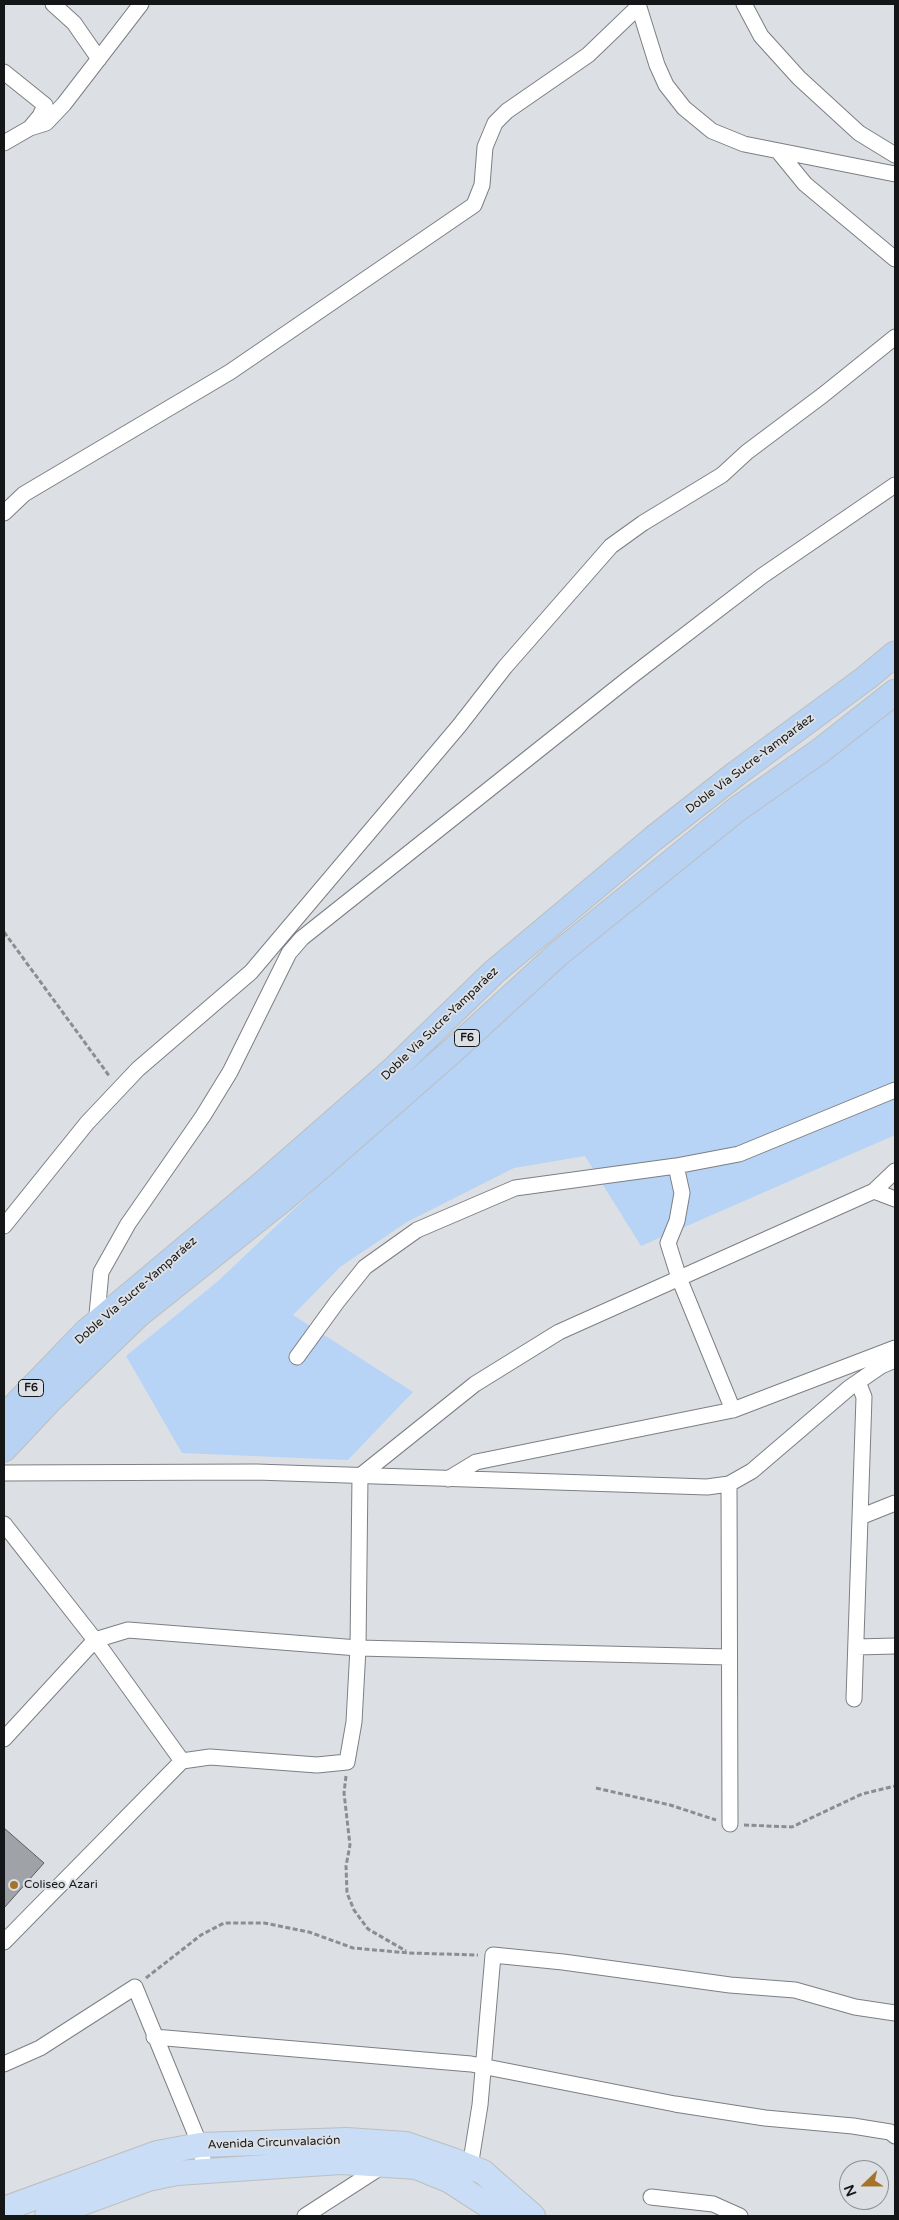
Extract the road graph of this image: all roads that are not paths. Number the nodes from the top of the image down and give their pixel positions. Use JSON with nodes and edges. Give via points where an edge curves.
{"nodes":[{"id":1,"x":53,"y":4,"type":"edge"},
{"id":2,"x":141,"y":4,"type":"edge"},
{"id":3,"x":744,"y":4,"type":"edge"},
{"id":4,"x":638,"y":5,"type":"edge"},
{"id":5,"x":99,"y":58,"type":"junction"},
{"id":6,"x":4,"y":72,"type":"edge"},
{"id":7,"x":30,"y":128,"type":"junction"},
{"id":8,"x":4,"y":143,"type":"edge"},
{"id":9,"x":778,"y":151,"type":"junction"},
{"id":10,"x":895,"y":155,"type":"edge"},
{"id":11,"x":895,"y":174,"type":"edge"},
{"id":12,"x":895,"y":259,"type":"edge"},
{"id":13,"x":895,"y":336,"type":"edge"},
{"id":14,"x":895,"y":485,"type":"edge"},
{"id":15,"x":4,"y":513,"type":"edge"},
{"id":16,"x":895,"y":654,"type":"edge"},
{"id":17,"x":895,"y":692,"type":"edge"},
{"id":18,"x":279,"y":938,"type":"junction"},
{"id":19,"x":289,"y":953,"type":"junction"},
{"id":20,"x":895,"y":1090,"type":"edge"},
{"id":21,"x":676,"y":1166,"type":"junction"},
{"id":22,"x":895,"y":1171,"type":"edge"},
{"id":23,"x":874,"y":1190,"type":"junction"},
{"id":24,"x":895,"y":1200,"type":"edge"},
{"id":25,"x":4,"y":1226,"type":"edge"},
{"id":26,"x":679,"y":1278,"type":"junction"},
{"id":27,"x":100,"y":1335,"type":"junction"},
{"id":28,"x":895,"y":1348,"type":"edge"},
{"id":29,"x":296,"y":1357,"type":"dead end"},
{"id":30,"x":895,"y":1360,"type":"edge"},
{"id":31,"x":858,"y":1382,"type":"junction"},
{"id":32,"x":733,"y":1410,"type":"junction"},
{"id":33,"x":4,"y":1417,"type":"edge"},
{"id":34,"x":4,"y":1449,"type":"edge"},
{"id":35,"x":4,"y":1473,"type":"edge"},
{"id":36,"x":360,"y":1476,"type":"junction"},
{"id":37,"x":448,"y":1479,"type":"junction"},
{"id":38,"x":729,"y":1484,"type":"junction"},
{"id":39,"x":895,"y":1503,"type":"edge"},
{"id":40,"x":860,"y":1517,"type":"junction"},
{"id":41,"x":4,"y":1524,"type":"edge"},
{"id":42,"x":95,"y":1640,"type":"junction"},
{"id":43,"x":895,"y":1646,"type":"edge"},
{"id":44,"x":856,"y":1647,"type":"junction"},
{"id":45,"x":358,"y":1648,"type":"junction"},
{"id":46,"x":728,"y":1657,"type":"junction"},
{"id":47,"x":854,"y":1699,"type":"dead end"},
{"id":48,"x":4,"y":1739,"type":"edge"},
{"id":49,"x":182,"y":1761,"type":"junction"},
{"id":50,"x":730,"y":1824,"type":"dead end"},
{"id":51,"x":4,"y":1942,"type":"edge"},
{"id":52,"x":895,"y":2013,"type":"edge"},
{"id":53,"x":154,"y":2037,"type":"junction"},
{"id":54,"x":4,"y":2064,"type":"edge"},
{"id":55,"x":482,"y":2066,"type":"junction"},
{"id":56,"x":895,"y":2136,"type":"edge"},
{"id":57,"x":200,"y":2145,"type":"junction"},
{"id":58,"x":386,"y":2153,"type":"junction"},
{"id":59,"x":470,"y":2167,"type":"junction"},
{"id":60,"x":205,"y":2171,"type":"junction"},
{"id":61,"x":651,"y":2197,"type":"dead end"},
{"id":62,"x":4,"y":2209,"type":"edge"},
{"id":63,"x":48,"y":2216,"type":"edge"},
{"id":64,"x":305,"y":2216,"type":"edge"},
{"id":65,"x":504,"y":2216,"type":"edge"},
{"id":66,"x":533,"y":2216,"type":"edge"},
{"id":67,"x":740,"y":2216,"type":"edge"}],
"edges":[{"from":1,"to":5,"type":"street","via":[[74,23]]},
{"from":2,"to":5,"type":"street"},
{"from":3,"to":10,"type":"street","via":[[761,36],[800,78],[859,133]]},
{"from":4,"to":9,"type":"street","via":[[657,65],[666,85],[684,108],[712,131],[744,144]]},
{"from":4,"to":15,"type":"street","via":[[588,55],[494,123],[485,147],[482,185],[474,204],[230,372],[24,494]]},
{"from":5,"to":7,"type":"street","via":[[46,123]]},
{"from":6,"to":7,"type":"street","via":[[45,104]]},
{"from":7,"to":8,"type":"street"},
{"from":9,"to":11,"type":"street"},
{"from":9,"to":12,"type":"street","via":[[805,184]]},
{"from":13,"to":18,"type":"street","via":[[722,475],[611,546],[505,667]]},
{"from":14,"to":19,"type":"street","via":[[762,576],[629,678],[302,938]]},
{"from":16,"to":27,"type":"highway","name":"Doble Vía Sucre-Yamparáez","number":"F6","via":[[722,784],[494,972],[386,1076],[267,1180]]},
{"from":17,"to":27,"type":"highway","name":"Doble Vía Sucre-Yamparáez","number":"F6","via":[[736,810],[558,954],[296,1187],[138,1315]]},
{"from":18,"to":19,"type":"street"},
{"from":18,"to":25,"type":"street","via":[[251,972],[138,1069],[87,1123]]},
{"from":19,"to":27,"type":"street","via":[[230,1072],[128,1224],[101,1272]]},
{"from":20,"to":21,"type":"street","via":[[739,1154]]},
{"from":21,"to":26,"type":"street","via":[[682,1193],[677,1221],[668,1243]]},
{"from":21,"to":29,"type":"street","via":[[515,1188],[417,1230],[366,1267]]},
{"from":22,"to":23,"type":"street"},
{"from":23,"to":24,"type":"street"},
{"from":23,"to":26,"type":"street"},
{"from":26,"to":32,"type":"street"},
{"from":26,"to":36,"type":"street","via":[[559,1332],[474,1384]]},
{"from":27,"to":33,"type":"highway","name":"Doble Vía Sucre-Yamparáez","number":"F6","via":[[58,1360]]},
{"from":27,"to":34,"type":"highway","name":"Doble Vía Sucre-Yamparáez","number":"F6","via":[[51,1399]]},
{"from":28,"to":32,"type":"street"},
{"from":30,"to":31,"type":"street"},
{"from":31,"to":38,"type":"street","via":[[752,1471]]},
{"from":31,"to":40,"type":"street","via":[[864,1397]]},
{"from":32,"to":37,"type":"street","via":[[476,1462]]},
{"from":35,"to":36,"type":"street","via":[[256,1472]]},
{"from":36,"to":37,"type":"street"},
{"from":36,"to":45,"type":"street"},
{"from":37,"to":38,"type":"street","via":[[707,1487]]},
{"from":38,"to":46,"type":"street"},
{"from":39,"to":40,"type":"street"},
{"from":40,"to":44,"type":"street"},
{"from":41,"to":42,"type":"street"},
{"from":42,"to":45,"type":"street","via":[[128,1630]]},
{"from":42,"to":48,"type":"street"},
{"from":42,"to":49,"type":"street"},
{"from":43,"to":44,"type":"street"},
{"from":44,"to":47,"type":"street"},
{"from":45,"to":46,"type":"street"},
{"from":45,"to":49,"type":"street","via":[[354,1722],[347,1762],[317,1765],[210,1757]]},
{"from":46,"to":50,"type":"street"},
{"from":49,"to":51,"type":"street"},
{"from":52,"to":55,"type":"street","via":[[855,2007],[795,1990],[730,1985],[494,1955]]},
{"from":53,"to":54,"type":"street","via":[[135,1987],[40,2048]]},
{"from":53,"to":55,"type":"street"},
{"from":53,"to":57,"type":"street"},
{"from":55,"to":56,"type":"street","via":[[675,2104],[765,2118],[853,2126],[890,2132]]},
{"from":55,"to":59,"type":"street","via":[[480,2105]]},
{"from":57,"to":58,"type":"main road","name":"Avenida Circunvalación","via":[[346,2140]]},
{"from":57,"to":60,"type":"street"},
{"from":57,"to":62,"type":"main road","name":"Avenida Circunvalación","via":[[158,2154]]},
{"from":58,"to":59,"type":"main road","name":"Avenida Circunvalación","via":[[406,2144]]},
{"from":58,"to":60,"type":"main road","name":"Avenida Circunvalación","via":[[341,2162]]},
{"from":58,"to":64,"type":"street"},
{"from":58,"to":65,"type":"main road","name":"Avenida Circunvalación","via":[[450,2181]]},
{"from":59,"to":66,"type":"main road","name":"Avenida Circunvalación","via":[[483,2172]]},
{"from":60,"to":63,"type":"main road","name":"Avenida Circunvalación","via":[[148,2179]]},
{"from":61,"to":67,"type":"street","via":[[714,2204]]}]}
